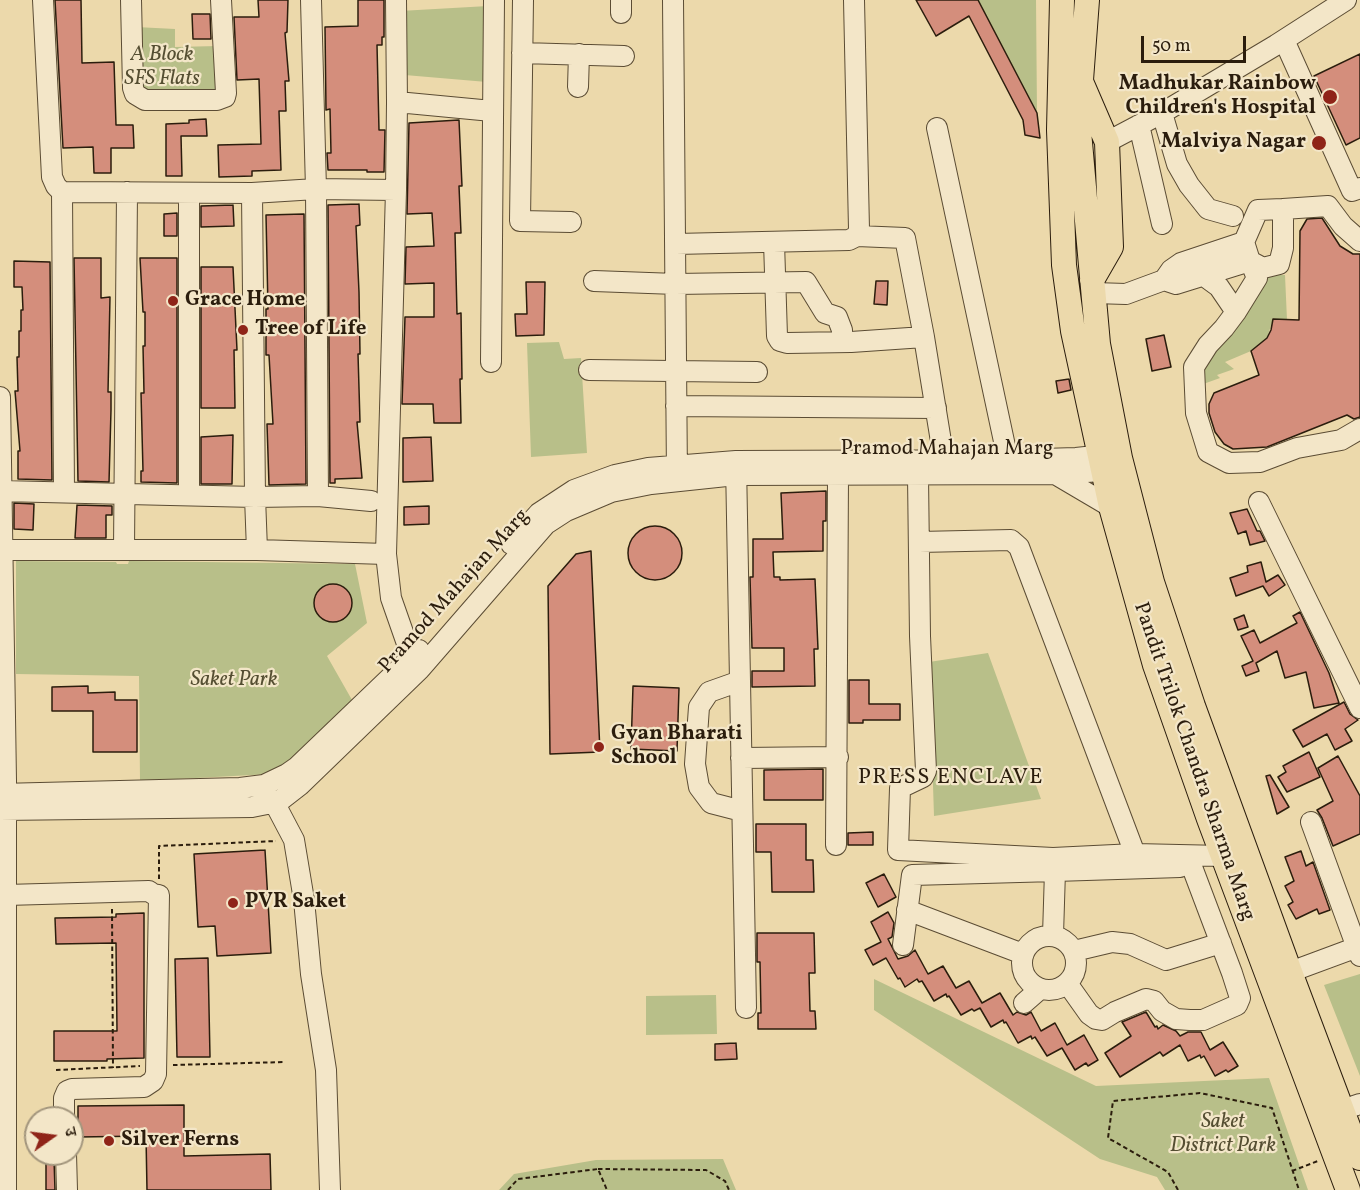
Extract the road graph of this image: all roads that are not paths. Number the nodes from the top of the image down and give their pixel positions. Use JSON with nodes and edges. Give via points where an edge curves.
{"nodes":[{"id":1,"x":43,"y":0,"type":"edge"},
{"id":2,"x":131,"y":0,"type":"edge"},
{"id":3,"x":221,"y":0,"type":"edge"},
{"id":4,"x":311,"y":0,"type":"edge"},
{"id":5,"x":396,"y":0,"type":"edge"},
{"id":6,"x":494,"y":0,"type":"edge"},
{"id":7,"x":523,"y":0,"type":"edge"},
{"id":8,"x":673,"y":0,"type":"edge"},
{"id":9,"x":854,"y":0,"type":"edge"},
{"id":10,"x":1062,"y":0,"type":"edge"},
{"id":11,"x":1087,"y":0,"type":"edge"},
{"id":12,"x":1346,"y":0,"type":"edge"},
{"id":13,"x":1284,"y":40,"type":"junction"},
{"id":14,"x":522,"y":53,"type":"junction"},
{"id":15,"x":579,"y":54,"type":"junction"},
{"id":16,"x":624,"y":56,"type":"dead end"},
{"id":17,"x":1081,"y":82,"type":"junction"},
{"id":18,"x":578,"y":87,"type":"dead end"},
{"id":19,"x":397,"y":102,"type":"junction"},
{"id":20,"x":492,"y":111,"type":"junction"},
{"id":21,"x":1162,"y":113,"type":"junction"},
{"id":22,"x":1139,"y":125,"type":"junction"},
{"id":23,"x":937,"y":128,"type":"dead end"},
{"id":24,"x":1107,"y":142,"type":"junction"},
{"id":25,"x":1360,"y":188,"type":"edge"},
{"id":26,"x":316,"y":189,"type":"junction"},
{"id":27,"x":396,"y":190,"type":"junction"},
{"id":28,"x":62,"y":192,"type":"junction"},
{"id":29,"x":127,"y":192,"type":"junction"},
{"id":30,"x":252,"y":192,"type":"junction"},
{"id":31,"x":189,"y":193,"type":"junction"},
{"id":32,"x":1283,"y":209,"type":"junction"},
{"id":33,"x":1233,"y":216,"type":"dead end"},
{"id":34,"x":571,"y":222,"type":"dead end"},
{"id":35,"x":1162,"y":224,"type":"dead end"},
{"id":36,"x":856,"y":236,"type":"junction"},
{"id":37,"x":1360,"y":241,"type":"edge"},
{"id":38,"x":774,"y":242,"type":"junction"},
{"id":39,"x":1244,"y":242,"type":"junction"},
{"id":40,"x":676,"y":244,"type":"junction"},
{"id":41,"x":1250,"y":261,"type":"junction"},
{"id":42,"x":1204,"y":276,"type":"junction"},
{"id":43,"x":1164,"y":280,"type":"junction"},
{"id":44,"x":594,"y":282,"type":"dead end"},
{"id":45,"x":776,"y":282,"type":"junction"},
{"id":46,"x":676,"y":284,"type":"junction"},
{"id":47,"x":1093,"y":286,"type":"junction"},
{"id":48,"x":1236,"y":312,"type":"junction"},
{"id":49,"x":924,"y":337,"type":"junction"},
{"id":50,"x":842,"y":342,"type":"junction"},
{"id":51,"x":491,"y":362,"type":"dead end"},
{"id":52,"x":589,"y":370,"type":"dead end"},
{"id":53,"x":676,"y":371,"type":"junction"},
{"id":54,"x":757,"y":372,"type":"dead end"},
{"id":55,"x":0,"y":397,"type":"edge"},
{"id":56,"x":676,"y":406,"type":"junction"},
{"id":57,"x":936,"y":408,"type":"junction"},
{"id":58,"x":1360,"y":429,"type":"edge"},
{"id":59,"x":1303,"y":433,"type":"dead end"},
{"id":60,"x":1276,"y":456,"type":"junction"},
{"id":61,"x":944,"y":460,"type":"junction"},
{"id":62,"x":1008,"y":460,"type":"junction"},
{"id":63,"x":1111,"y":461,"type":"junction"},
{"id":64,"x":736,"y":468,"type":"junction"},
{"id":65,"x":677,"y":474,"type":"junction"},
{"id":66,"x":1054,"y":474,"type":"junction"},
{"id":67,"x":838,"y":476,"type":"junction"},
{"id":68,"x":918,"y":476,"type":"junction"},
{"id":69,"x":1,"y":491,"type":"edge"},
{"id":70,"x":64,"y":492,"type":"junction"},
{"id":71,"x":125,"y":493,"type":"junction"},
{"id":72,"x":189,"y":494,"type":"junction"},
{"id":73,"x":318,"y":496,"type":"junction"},
{"id":74,"x":255,"y":497,"type":"junction"},
{"id":75,"x":371,"y":501,"type":"dead end"},
{"id":76,"x":1259,"y":502,"type":"dead end"},
{"id":77,"x":1111,"y":507,"type":"junction"},
{"id":78,"x":919,"y":542,"type":"junction"},
{"id":79,"x":124,"y":549,"type":"junction"},
{"id":80,"x":2,"y":550,"type":"edge"},
{"id":81,"x":257,"y":550,"type":"junction"},
{"id":82,"x":386,"y":554,"type":"junction"},
{"id":83,"x":416,"y":664,"type":"junction"},
{"id":84,"x":740,"y":681,"type":"junction"},
{"id":85,"x":1360,"y":708,"type":"edge"},
{"id":86,"x":838,"y":757,"type":"junction"},
{"id":87,"x":741,"y":758,"type":"junction"},
{"id":88,"x":3,"y":802,"type":"edge"},
{"id":89,"x":274,"y":802,"type":"junction"},
{"id":90,"x":742,"y":811,"type":"junction"},
{"id":91,"x":1311,"y":822,"type":"dead end"},
{"id":92,"x":836,"y":845,"type":"dead end"},
{"id":93,"x":1135,"y":854,"type":"junction"},
{"id":94,"x":1225,"y":861,"type":"junction"},
{"id":95,"x":1192,"y":867,"type":"junction"},
{"id":96,"x":1055,"y":871,"type":"junction"},
{"id":97,"x":6,"y":895,"type":"junction"},
{"id":98,"x":908,"y":909,"type":"junction"},
{"id":99,"x":1053,"y":935,"type":"junction"},
{"id":100,"x":1221,"y":943,"type":"junction"},
{"id":101,"x":903,"y":945,"type":"dead end"},
{"id":102,"x":1359,"y":950,"type":"edge"},
{"id":103,"x":1074,"y":951,"type":"junction"},
{"id":104,"x":1023,"y":954,"type":"junction"},
{"id":105,"x":1290,"y":972,"type":"junction"},
{"id":106,"x":1067,"y":983,"type":"junction"},
{"id":107,"x":1040,"y":989,"type":"junction"},
{"id":108,"x":1024,"y":1003,"type":"dead end"},
{"id":109,"x":746,"y":1008,"type":"dead end"},
{"id":110,"x":64,"y":1106,"type":"edge"},
{"id":111,"x":1351,"y":1107,"type":"edge"},
{"id":112,"x":1360,"y":1158,"type":"edge"},
{"id":113,"x":66,"y":1166,"type":"edge"},
{"id":114,"x":6,"y":1190,"type":"edge"},
{"id":115,"x":67,"y":1190,"type":"edge"},
{"id":116,"x":330,"y":1190,"type":"edge"},
{"id":117,"x":1348,"y":1190,"type":"edge"}],
"edges":[{"from":1,"to":28,"type":"street","via":[[52,177]]},
{"from":2,"to":3,"type":"street","via":[[133,88],[145,100],[221,99],[226,93]]},
{"from":4,"to":26,"type":"street"},
{"from":5,"to":19,"type":"street"},
{"from":6,"to":20,"type":"street"},
{"from":7,"to":14,"type":"street"},
{"from":8,"to":40,"type":"street"},
{"from":9,"to":36,"type":"street","via":[[860,229]]},
{"from":10,"to":63,"type":"main road","name":"Pandit Trilok Chandra Sharma Marg","via":[[1059,130],[1064,265],[1073,331]]},
{"from":11,"to":17,"type":"main road","name":"Pandit Trilok Chandra Sharma Marg"},
{"from":12,"to":13,"type":"street"},
{"from":13,"to":21,"type":"street"},
{"from":13,"to":25,"type":"street","via":[[1352,191]]},
{"from":14,"to":15,"type":"street"},
{"from":14,"to":34,"type":"street","via":[[520,222]]},
{"from":15,"to":16,"type":"street"},
{"from":15,"to":18,"type":"street"},
{"from":17,"to":24,"type":"main road"},
{"from":17,"to":47,"type":"main road","name":"Pandit Trilok Chandra Sharma Marg","via":[[1078,120]]},
{"from":19,"to":20,"type":"street"},
{"from":19,"to":27,"type":"street"},
{"from":20,"to":51,"type":"street"},
{"from":21,"to":22,"type":"street"},
{"from":21,"to":33,"type":"street","via":[[1177,165],[1190,185],[1208,209]]},
{"from":22,"to":24,"type":"street"},
{"from":22,"to":35,"type":"street"},
{"from":23,"to":62,"type":"street"},
{"from":24,"to":47,"type":"main road","via":[[1111,246]]},
{"from":26,"to":27,"type":"street"},
{"from":26,"to":30,"type":"street"},
{"from":26,"to":73,"type":"street"},
{"from":27,"to":82,"type":"street"},
{"from":28,"to":29,"type":"street"},
{"from":28,"to":70,"type":"street"},
{"from":29,"to":31,"type":"street"},
{"from":29,"to":71,"type":"street"},
{"from":30,"to":31,"type":"street"},
{"from":30,"to":74,"type":"street"},
{"from":31,"to":72,"type":"street"},
{"from":32,"to":37,"type":"street","via":[[1328,206]]},
{"from":32,"to":39,"type":"street","via":[[1258,210]]},
{"from":32,"to":41,"type":"street","via":[[1279,264],[1263,268]]},
{"from":36,"to":38,"type":"street","via":[[849,240]]},
{"from":36,"to":49,"type":"street","via":[[905,238]]},
{"from":38,"to":40,"type":"street"},
{"from":38,"to":45,"type":"street"},
{"from":39,"to":41,"type":"street"},
{"from":39,"to":43,"type":"street","via":[[1181,263]]},
{"from":40,"to":46,"type":"street"},
{"from":41,"to":42,"type":"street"},
{"from":41,"to":48,"type":"street","via":[[1257,278]]},
{"from":42,"to":43,"type":"street","via":[[1176,284]]},
{"from":42,"to":48,"type":"street","via":[[1219,287]]},
{"from":43,"to":47,"type":"street","via":[[1126,294]]},
{"from":44,"to":46,"type":"street"},
{"from":45,"to":46,"type":"street"},
{"from":45,"to":50,"type":"street","via":[[806,282],[825,313],[837,317]]},
{"from":45,"to":50,"type":"street","via":[[780,341]]},
{"from":46,"to":53,"type":"street"},
{"from":47,"to":63,"type":"main road","name":"Pandit Trilok Chandra Sharma Marg"},
{"from":48,"to":60,"type":"street","via":[[1194,367],[1196,413],[1208,452],[1228,463],[1260,462]]},
{"from":49,"to":50,"type":"street"},
{"from":49,"to":57,"type":"street"},
{"from":52,"to":53,"type":"street"},
{"from":53,"to":54,"type":"street"},
{"from":53,"to":56,"type":"street"},
{"from":55,"to":69,"type":"street"},
{"from":56,"to":57,"type":"street"},
{"from":56,"to":65,"type":"street"},
{"from":57,"to":61,"type":"street"},
{"from":58,"to":60,"type":"street","via":[[1341,440]]},
{"from":59,"to":60,"type":"street"},
{"from":61,"to":62,"type":"street","name":"Pramod Mahajan Marg"},
{"from":61,"to":64,"type":"street","name":"Pramod Mahajan Marg"},
{"from":62,"to":63,"type":"street","name":"Pramod Mahajan Marg"},
{"from":63,"to":66,"type":"street","name":"Pramod Mahajan Marg"},
{"from":63,"to":77,"type":"main road","name":"Pandit Trilok Chandra Sharma Marg"},
{"from":63,"to":105,"type":"main road","name":"Pandit Trilok Chandra Sharma Marg"},
{"from":64,"to":65,"type":"street","name":"Pramod Mahajan Marg"},
{"from":64,"to":67,"type":"street","name":"Pramod Mahajan Marg"},
{"from":64,"to":84,"type":"street"},
{"from":65,"to":83,"type":"street","name":"Pramod Mahajan Marg","via":[[594,481],[538,513]]},
{"from":66,"to":68,"type":"street","name":"Pramod Mahajan Marg"},
{"from":66,"to":77,"type":"street"},
{"from":67,"to":68,"type":"street","name":"Pramod Mahajan Marg"},
{"from":67,"to":86,"type":"street"},
{"from":68,"to":78,"type":"street"},
{"from":69,"to":70,"type":"street"},
{"from":69,"to":80,"type":"street"},
{"from":70,"to":71,"type":"street"},
{"from":71,"to":72,"type":"street"},
{"from":71,"to":79,"type":"street"},
{"from":72,"to":74,"type":"street"},
{"from":73,"to":74,"type":"street"},
{"from":73,"to":75,"type":"street"},
{"from":74,"to":81,"type":"street"},
{"from":76,"to":85,"type":"street"},
{"from":77,"to":94,"type":"main road","name":"Pandit Trilok Chandra Sharma Marg","via":[[1155,665]]},
{"from":78,"to":93,"type":"street","via":[[1011,540],[1019,547]]},
{"from":78,"to":93,"type":"street","via":[[926,771],[923,777],[900,788],[898,850],[1053,858]]},
{"from":79,"to":80,"type":"street"},
{"from":79,"to":81,"type":"street"},
{"from":80,"to":88,"type":"street"},
{"from":81,"to":82,"type":"street"},
{"from":82,"to":83,"type":"street","via":[[391,598]]},
{"from":83,"to":88,"type":"street","name":"Pramod Mahajan Marg","via":[[297,767],[264,785]]},
{"from":83,"to":89,"type":"street","name":"Pramod Mahajan Marg","via":[[300,785]]},
{"from":84,"to":87,"type":"street"},
{"from":84,"to":90,"type":"street","via":[[708,693],[699,707],[695,764],[699,788],[711,803]]},
{"from":86,"to":87,"type":"street"},
{"from":86,"to":92,"type":"street"},
{"from":87,"to":90,"type":"street"},
{"from":88,"to":89,"type":"street","name":"Pramod Mahajan Marg","via":[[252,807]]},
{"from":88,"to":97,"type":"street"},
{"from":89,"to":116,"type":"street","via":[[294,840],[304,900],[326,1070]]},
{"from":90,"to":109,"type":"street"},
{"from":91,"to":102,"type":"street"},
{"from":93,"to":94,"type":"street"},
{"from":94,"to":95,"type":"street"},
{"from":94,"to":117,"type":"main road","name":"Pandit Trilok Chandra Sharma Marg"},
{"from":95,"to":96,"type":"street"},
{"from":95,"to":100,"type":"street"},
{"from":96,"to":98,"type":"street","via":[[912,875]]},
{"from":96,"to":99,"type":"street"},
{"from":97,"to":110,"type":"street","via":[[149,891],[159,895],[153,1081],[144,1087],[72,1089],[67,1091]]},
{"from":97,"to":114,"type":"street"},
{"from":98,"to":101,"type":"street"},
{"from":98,"to":104,"type":"street"},
{"from":99,"to":103,"type":"street"},
{"from":99,"to":104,"type":"street","via":[[1035,939]]},
{"from":100,"to":103,"type":"street","via":[[1166,960],[1130,944],[1112,942]]},
{"from":100,"to":106,"type":"street","via":[[1240,998],[1237,1005],[1203,1020],[1176,1019],[1146,999],[1102,1020],[1096,1019]]},
{"from":102,"to":105,"type":"street"},
{"from":103,"to":106,"type":"street","via":[[1075,969]]},
{"from":104,"to":107,"type":"street","via":[[1022,970],[1032,985]]},
{"from":105,"to":111,"type":"main road","name":"Pandit Trilok Chandra Sharma Marg"},
{"from":106,"to":107,"type":"street","via":[[1058,989]]},
{"from":107,"to":108,"type":"street"},
{"from":111,"to":112,"type":"main road","name":"Pandit Trilok Chandra Sharma Marg"},
{"from":113,"to":115,"type":"street"}]}
